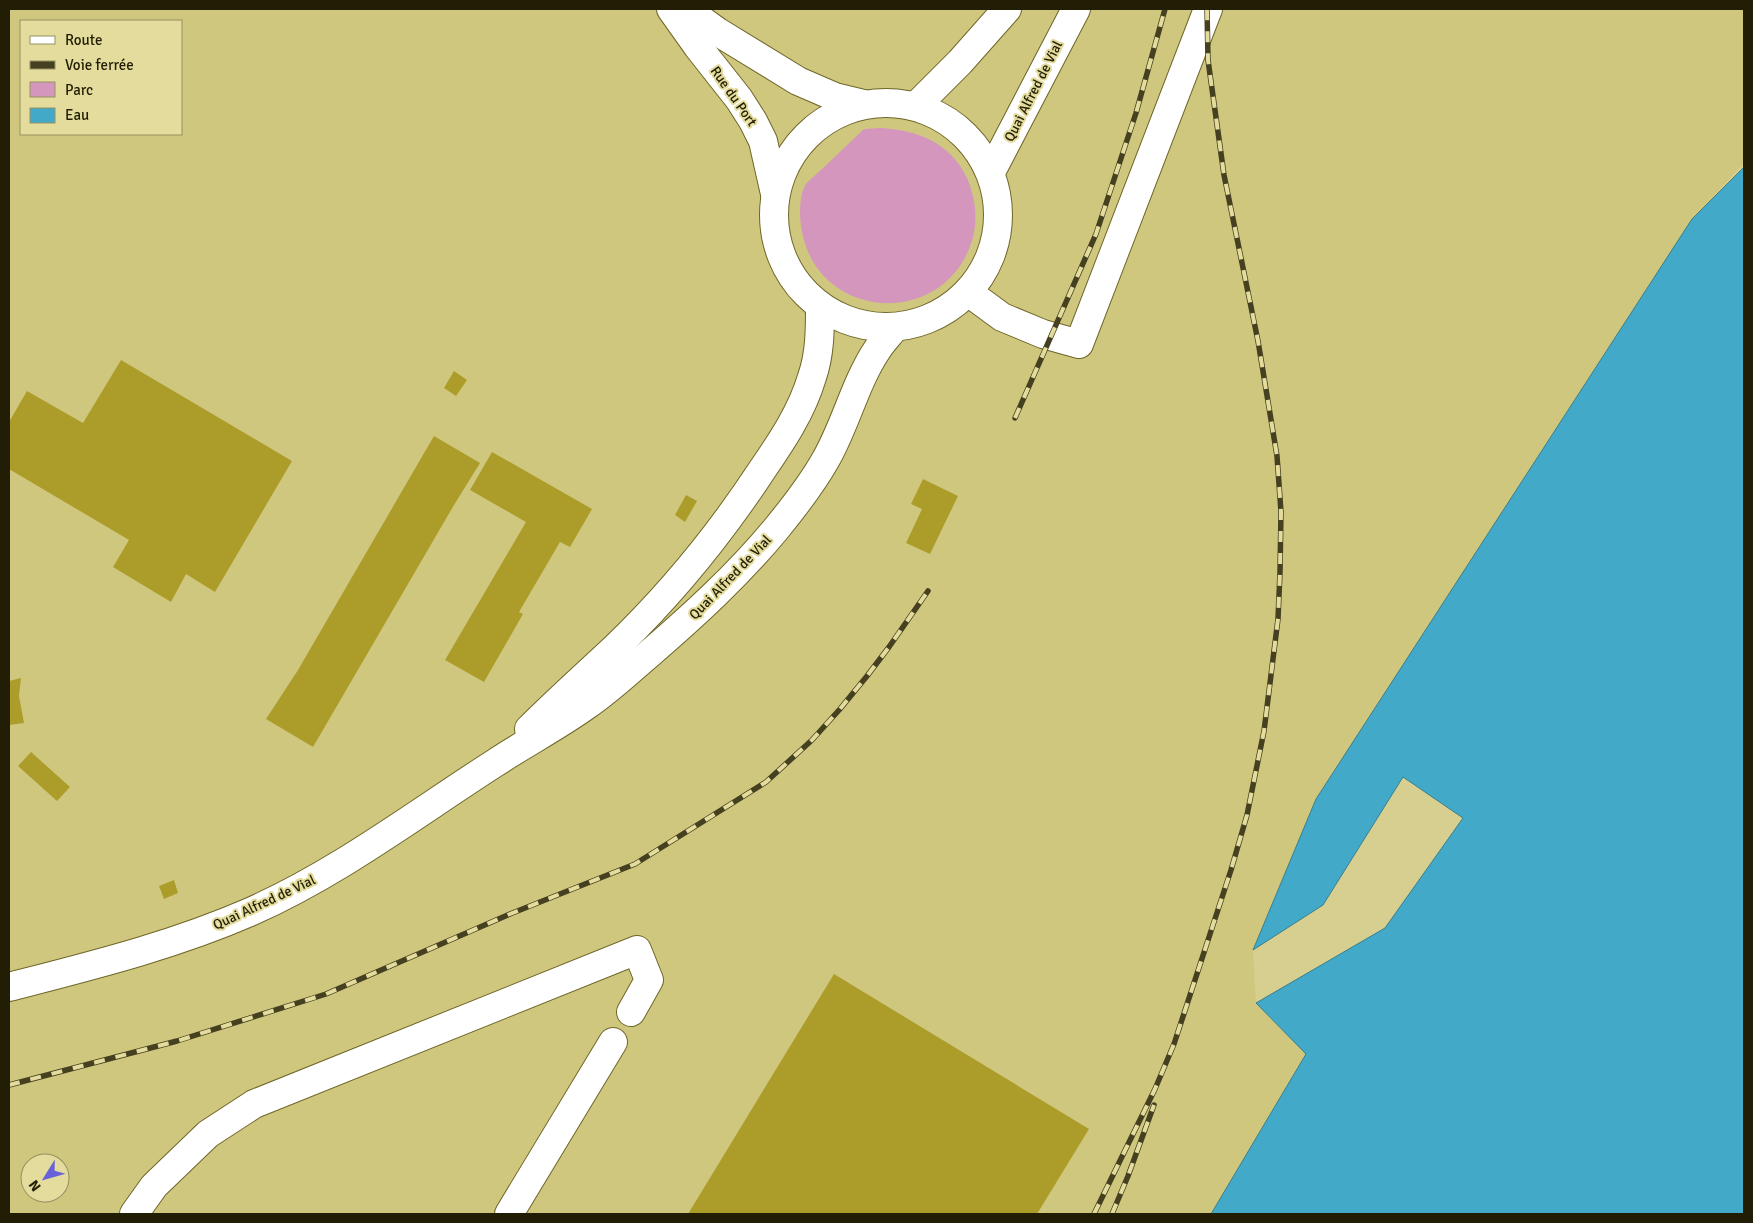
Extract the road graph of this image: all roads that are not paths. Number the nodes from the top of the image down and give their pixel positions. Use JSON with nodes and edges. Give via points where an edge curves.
{"nodes":[{"id":1,"x":671,"y":9,"type":"edge"},
{"id":2,"x":686,"y":9,"type":"edge"},
{"id":3,"x":1007,"y":9,"type":"edge"},
{"id":4,"x":1076,"y":9,"type":"edge"},
{"id":5,"x":1208,"y":9,"type":"edge"},
{"id":6,"x":864,"y":104,"type":"junction"},
{"id":7,"x":916,"y":106,"type":"junction"},
{"id":8,"x":990,"y":172,"type":"junction"},
{"id":9,"x":775,"y":194,"type":"junction"},
{"id":10,"x":968,"y":292,"type":"junction"},
{"id":11,"x":820,"y":306,"type":"junction"},
{"id":12,"x":895,"y":327,"type":"junction"},
{"id":13,"x":494,"y":763,"type":"junction"},
{"id":14,"x":9,"y":987,"type":"edge"},
{"id":15,"x":631,"y":1012,"type":"dead end"},
{"id":16,"x":613,"y":1042,"type":"dead end"},
{"id":17,"x":134,"y":1214,"type":"edge"},
{"id":18,"x":509,"y":1214,"type":"edge"}],
"edges":[{"from":1,"to":9,"type":"main road","name":"Rue du Port","via":[[753,121],[763,141]]},
{"from":2,"to":6,"type":"main road","via":[[798,81],[835,97]]},
{"from":3,"to":7,"type":"main road"},
{"from":4,"to":8,"type":"main road","name":"Quai Alfred de Vial"},
{"from":5,"to":10,"type":"main road","via":[[1079,344],[1002,317]]},
{"from":6,"to":7,"type":"main road","via":[[890,102]]},
{"from":6,"to":9,"type":"main road","via":[[838,112],[816,126],[797,146],[783,169]]},
{"from":7,"to":8,"type":"main road","via":[[947,120],[973,143]]},
{"from":8,"to":10,"type":"main road","via":[[998,204],[997,236],[986,266]]},
{"from":9,"to":11,"type":"main road","via":[[774,226],[782,256],[797,284]]},
{"from":10,"to":12,"type":"main road","via":[[947,310],[922,322]]},
{"from":11,"to":12,"type":"main road","via":[[843,319],[868,326]]},
{"from":11,"to":13,"type":"main road","name":"Quai Alfred de Vial","via":[[820,339],[804,402],[750,488],[662,598]]},
{"from":12,"to":13,"type":"main road","name":"Quai Alfred de Vial","via":[[862,377],[822,465],[776,529],[746,562],[679,628],[588,705]]},
{"from":13,"to":14,"type":"main road","name":"Quai Alfred de Vial","via":[[353,857],[250,912],[122,958]]},
{"from":15,"to":17,"type":"main road","via":[[649,980],[636,950],[254,1104],[208,1134],[154,1186]]},
{"from":16,"to":18,"type":"main road"}]}
